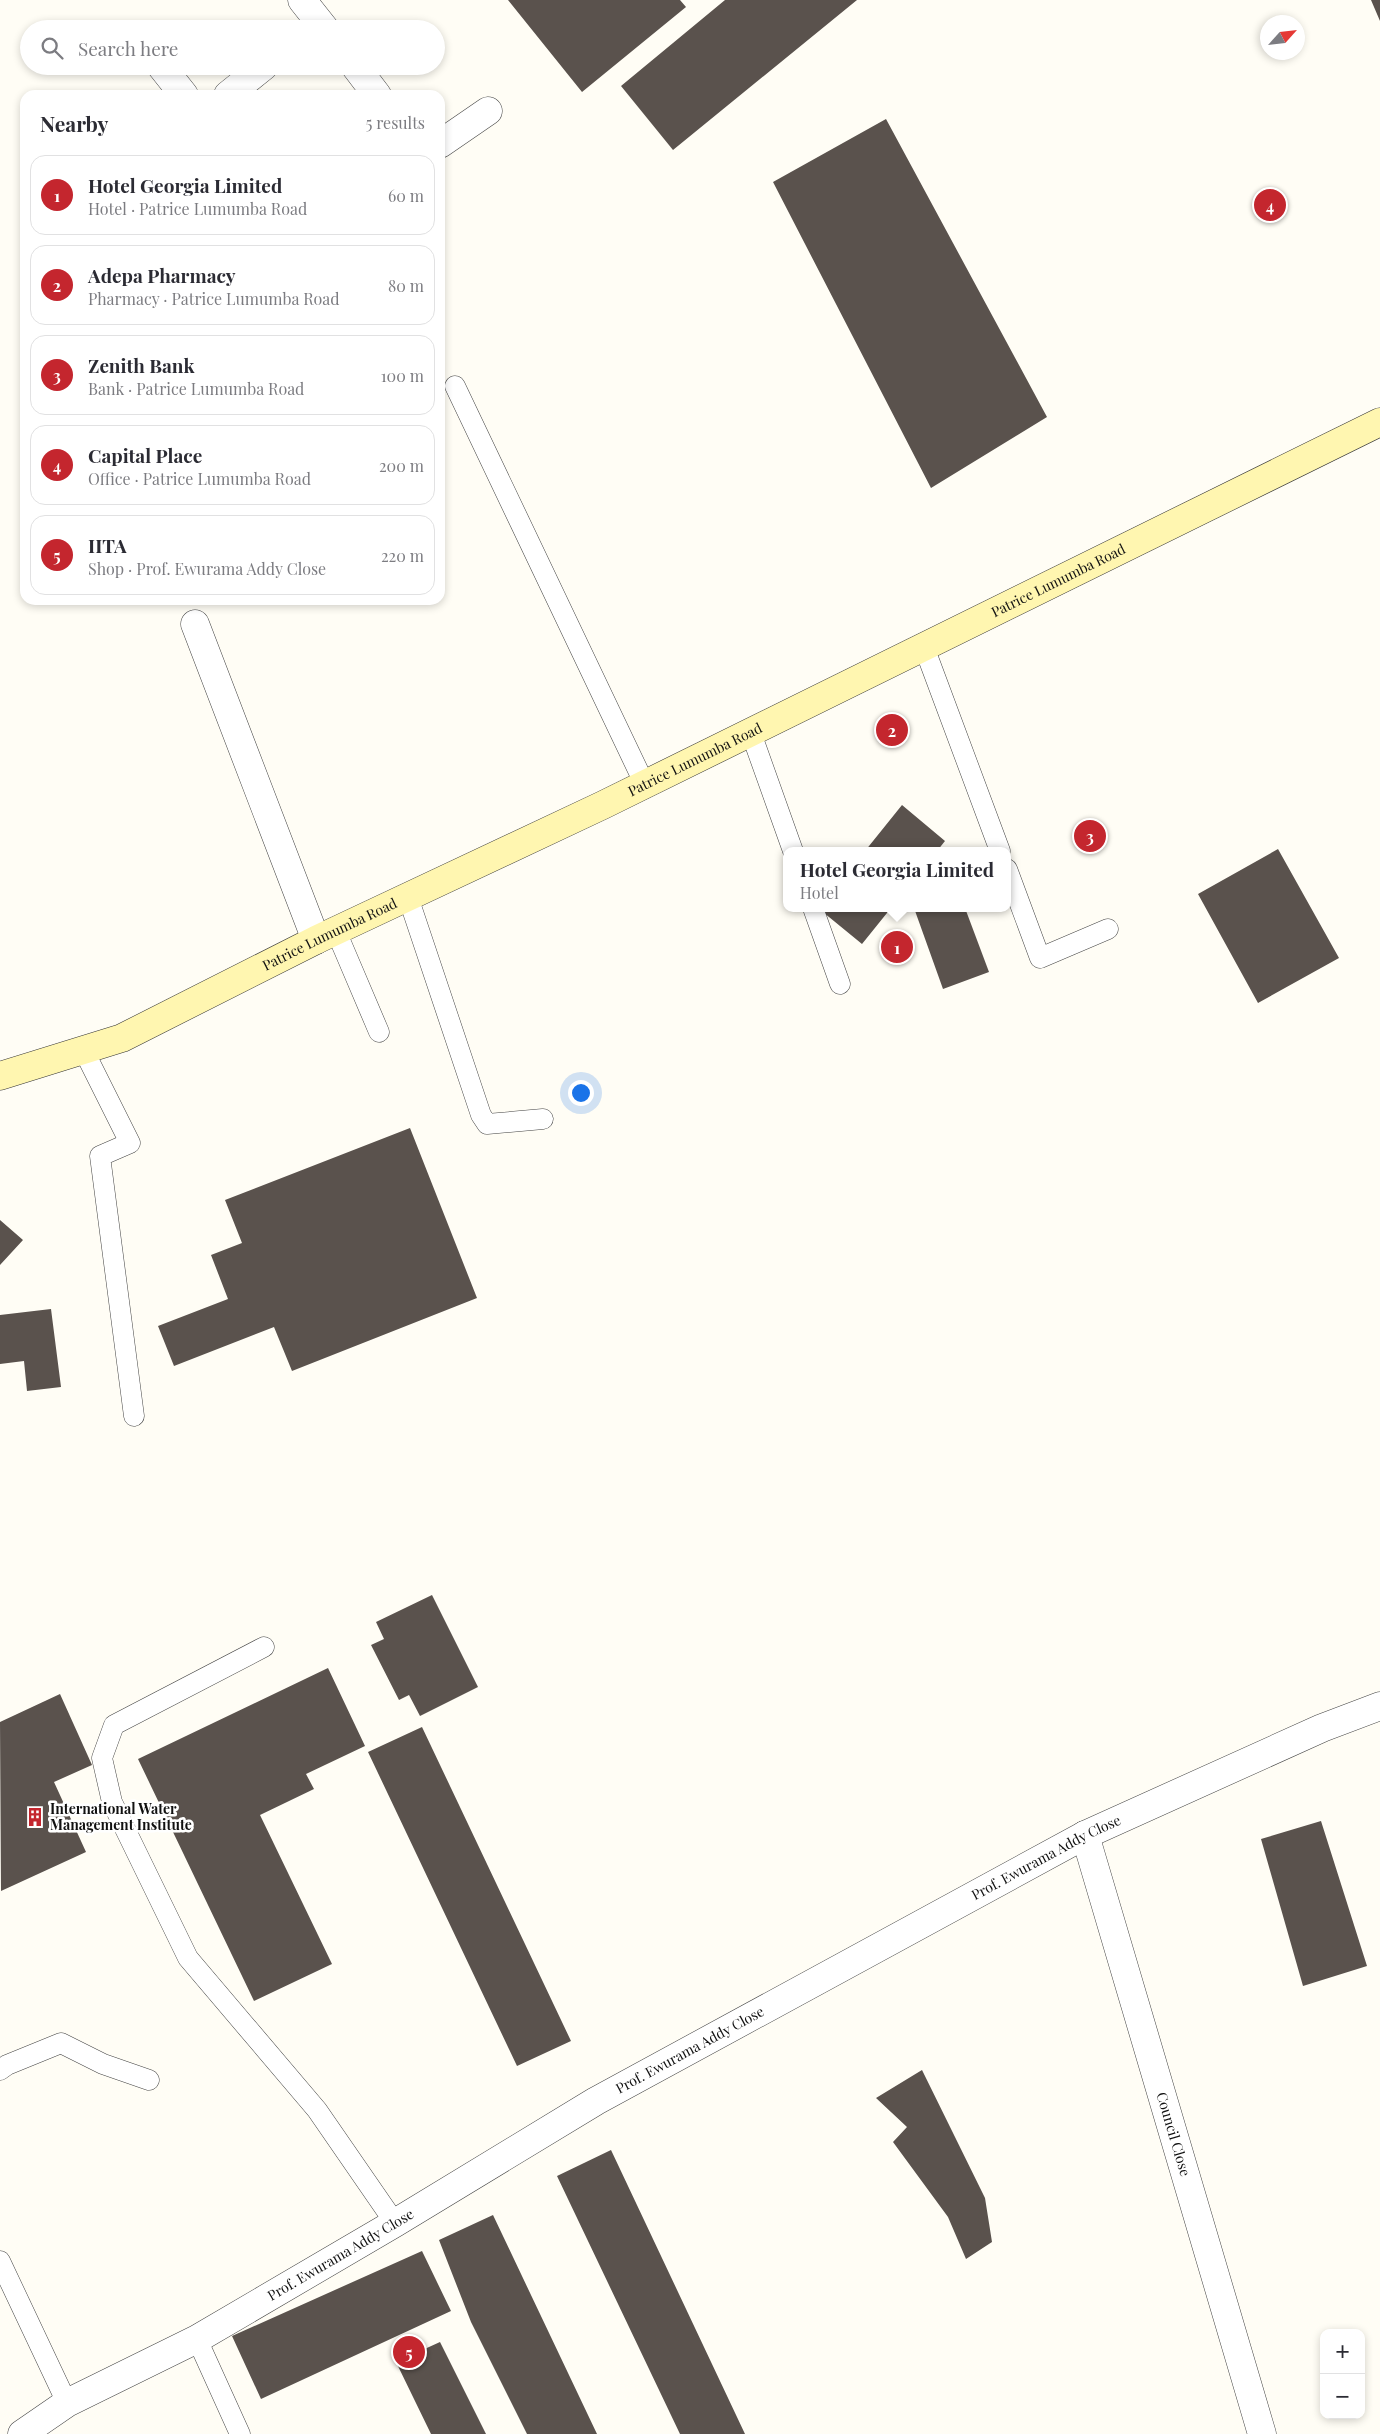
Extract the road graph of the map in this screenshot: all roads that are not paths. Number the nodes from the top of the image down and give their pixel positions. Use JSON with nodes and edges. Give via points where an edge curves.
{"nodes":[{"id":1,"x":302,"y":0,"type":"edge"},
{"id":2,"x":315,"y":20,"type":"edge"},
{"id":3,"x":168,"y":75,"type":"edge"},
{"id":4,"x":253,"y":75,"type":"edge"},
{"id":5,"x":362,"y":75,"type":"edge"},
{"id":6,"x":180,"y":90,"type":"edge"},
{"id":7,"x":234,"y":90,"type":"edge"},
{"id":8,"x":374,"y":90,"type":"edge"},
{"id":9,"x":488,"y":111,"type":"dead end"},
{"id":10,"x":445,"y":141,"type":"edge"},
{"id":11,"x":455,"y":386,"type":"dead end"},
{"id":12,"x":1380,"y":422,"type":"edge"},
{"id":13,"x":195,"y":624,"type":"dead end"},
{"id":14,"x":924,"y":647,"type":"junction"},
{"id":15,"x":751,"y":733,"type":"junction"},
{"id":16,"x":645,"y":784,"type":"junction"},
{"id":17,"x":792,"y":847,"type":"edge"},
{"id":18,"x":999,"y":847,"type":"edge"},
{"id":19,"x":1011,"y":880,"type":"edge"},
{"id":20,"x":408,"y":897,"type":"junction"},
{"id":21,"x":814,"y":912,"type":"edge"},
{"id":22,"x":1108,"y":929,"type":"dead end"},
{"id":23,"x":326,"y":936,"type":"junction"},
{"id":24,"x":840,"y":984,"type":"dead end"},
{"id":25,"x":379,"y":1032,"type":"dead end"},
{"id":26,"x":83,"y":1049,"type":"junction"},
{"id":27,"x":0,"y":1076,"type":"edge"},
{"id":28,"x":543,"y":1119,"type":"dead end"},
{"id":29,"x":134,"y":1416,"type":"dead end"},
{"id":30,"x":264,"y":1648,"type":"dead end"},
{"id":31,"x":1380,"y":1706,"type":"edge"},
{"id":32,"x":1085,"y":1835,"type":"junction"},
{"id":33,"x":0,"y":2070,"type":"edge"},
{"id":34,"x":149,"y":2080,"type":"dead end"},
{"id":35,"x":395,"y":2223,"type":"junction"},
{"id":36,"x":0,"y":2261,"type":"edge"},
{"id":37,"x":197,"y":2339,"type":"junction"},
{"id":38,"x":67,"y":2403,"type":"junction"},
{"id":39,"x":22,"y":2434,"type":"edge"},
{"id":40,"x":240,"y":2434,"type":"edge"},
{"id":41,"x":1262,"y":2434,"type":"edge"}],
"edges":[{"from":1,"to":2,"type":"street"},
{"from":3,"to":6,"type":"street"},
{"from":4,"to":7,"type":"street"},
{"from":5,"to":8,"type":"street"},
{"from":9,"to":10,"type":"street"},
{"from":11,"to":16,"type":"lane"},
{"from":12,"to":14,"type":"street","name":"Patrice Lumumba Road"},
{"from":13,"to":23,"type":"street"},
{"from":14,"to":15,"type":"street","name":"Patrice Lumumba Road"},
{"from":14,"to":18,"type":"lane"},
{"from":15,"to":16,"type":"street","name":"Patrice Lumumba Road"},
{"from":15,"to":17,"type":"lane"},
{"from":16,"to":20,"type":"street","name":"Patrice Lumumba Road"},
{"from":19,"to":22,"type":"lane","via":[[1040,958]]},
{"from":20,"to":23,"type":"street","name":"Patrice Lumumba Road"},
{"from":20,"to":28,"type":"lane","via":[[481,1115],[487,1124]]},
{"from":21,"to":24,"type":"lane"},
{"from":23,"to":25,"type":"lane"},
{"from":23,"to":26,"type":"street","name":"Patrice Lumumba Road","via":[[122,1038]]},
{"from":26,"to":27,"type":"street","name":"Patrice Lumumba Road"},
{"from":26,"to":29,"type":"lane","via":[[130,1143],[100,1156]]},
{"from":30,"to":35,"type":"lane","via":[[114,1725],[102,1758],[112,1802],[188,1958],[317,2110]]},
{"from":31,"to":32,"type":"street","name":"Prof. Ewurama Addy Close","via":[[1322,1728]]},
{"from":32,"to":35,"type":"street","name":"Prof. Ewurama Addy Close","via":[[596,2101]]},
{"from":32,"to":41,"type":"street","name":"Council Close"},
{"from":33,"to":34,"type":"lane","via":[[62,2043],[103,2064]]},
{"from":35,"to":37,"type":"street","name":"Prof. Ewurama Addy Close"},
{"from":36,"to":38,"type":"lane"},
{"from":37,"to":38,"type":"street","name":"Prof. Ewurama Addy Close"},
{"from":37,"to":40,"type":"lane"},
{"from":38,"to":39,"type":"street","name":"Prof. Ewurama Addy Close"}]}
